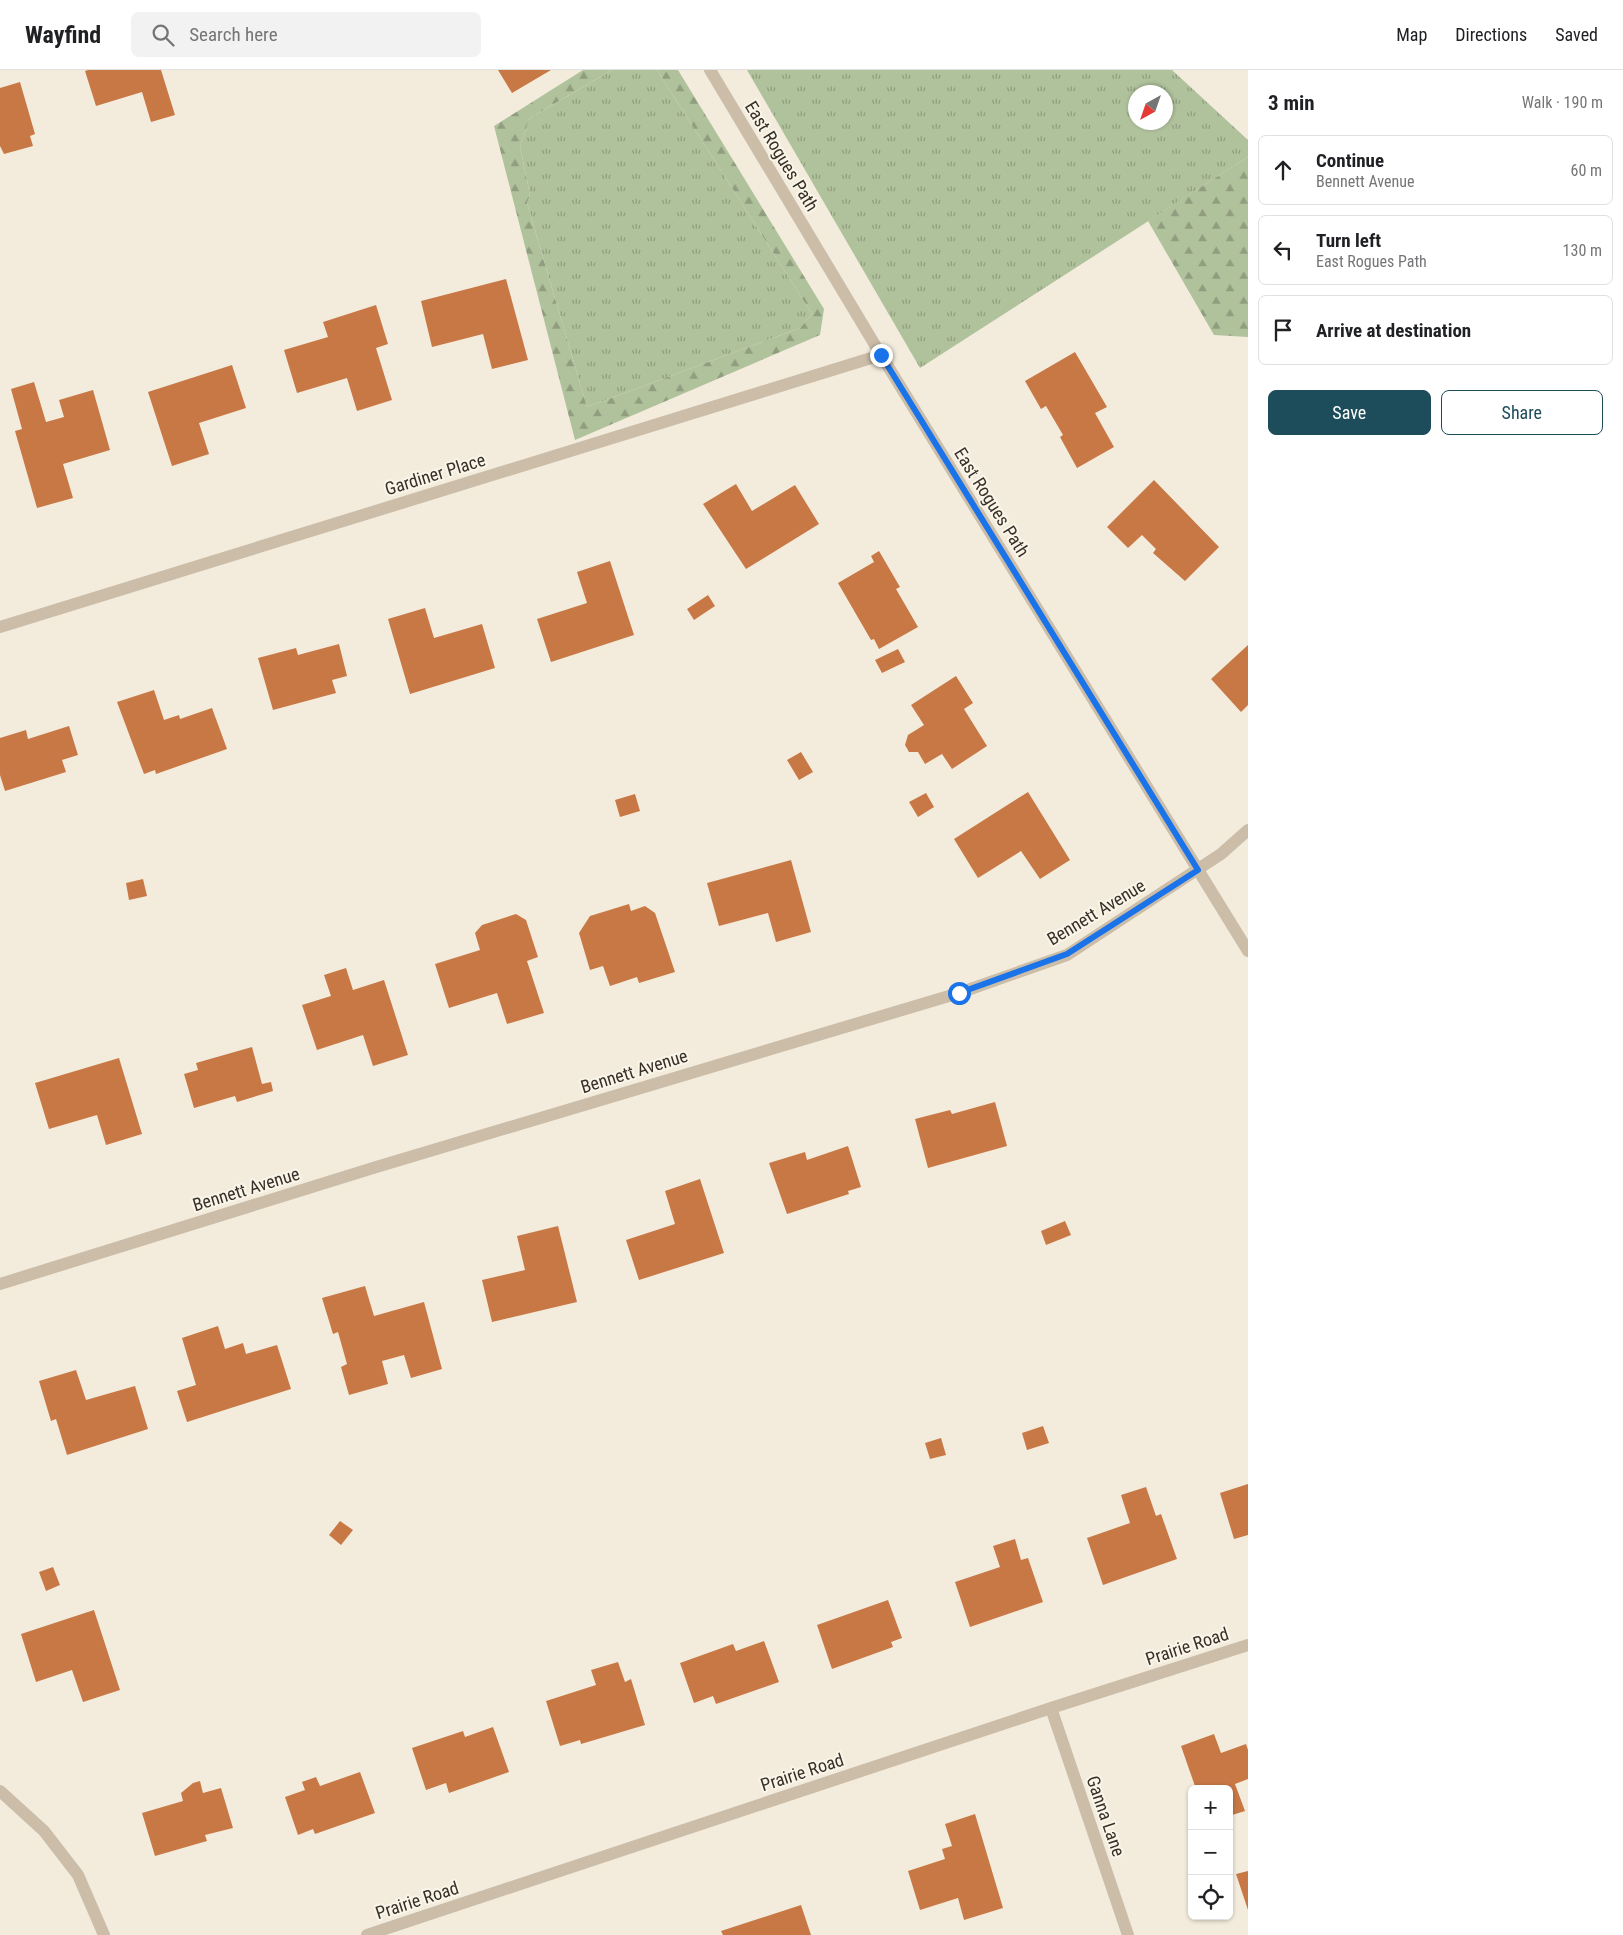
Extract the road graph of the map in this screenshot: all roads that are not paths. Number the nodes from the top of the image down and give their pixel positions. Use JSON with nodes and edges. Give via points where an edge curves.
{"nodes":[{"id":1,"x":710,"y":70,"type":"edge"},
{"id":2,"x":881,"y":355,"type":"junction"},
{"id":3,"x":0,"y":627,"type":"edge"},
{"id":4,"x":1248,"y":830,"type":"edge"},
{"id":5,"x":1198,"y":870,"type":"junction"},
{"id":6,"x":1248,"y":951,"type":"edge"},
{"id":7,"x":0,"y":1284,"type":"edge"},
{"id":8,"x":1248,"y":1645,"type":"edge"},
{"id":9,"x":1051,"y":1708,"type":"junction"},
{"id":10,"x":0,"y":1791,"type":"edge"},
{"id":11,"x":104,"y":1935,"type":"edge"},
{"id":12,"x":368,"y":1935,"type":"edge"},
{"id":13,"x":1128,"y":1935,"type":"edge"}],
"edges":[{"from":1,"to":2,"type":"street","name":"East Rogues Path"},
{"from":2,"to":3,"type":"street","name":"Gardiner Place"},
{"from":2,"to":5,"type":"street","name":"East Rogues Path"},
{"from":4,"to":5,"type":"street","name":"Bennett Avenue"},
{"from":5,"to":6,"type":"street","name":"East Rogues Path"},
{"from":5,"to":7,"type":"street","name":"Bennett Avenue","via":[[1067,954],[959,993],[373,1168]]},
{"from":8,"to":9,"type":"street","name":"Prairie Road"},
{"from":9,"to":12,"type":"street","name":"Prairie Road"},
{"from":9,"to":13,"type":"street","name":"Ganna Lane"},
{"from":10,"to":11,"type":"street","via":[[44,1831],[78,1875]]}]}
